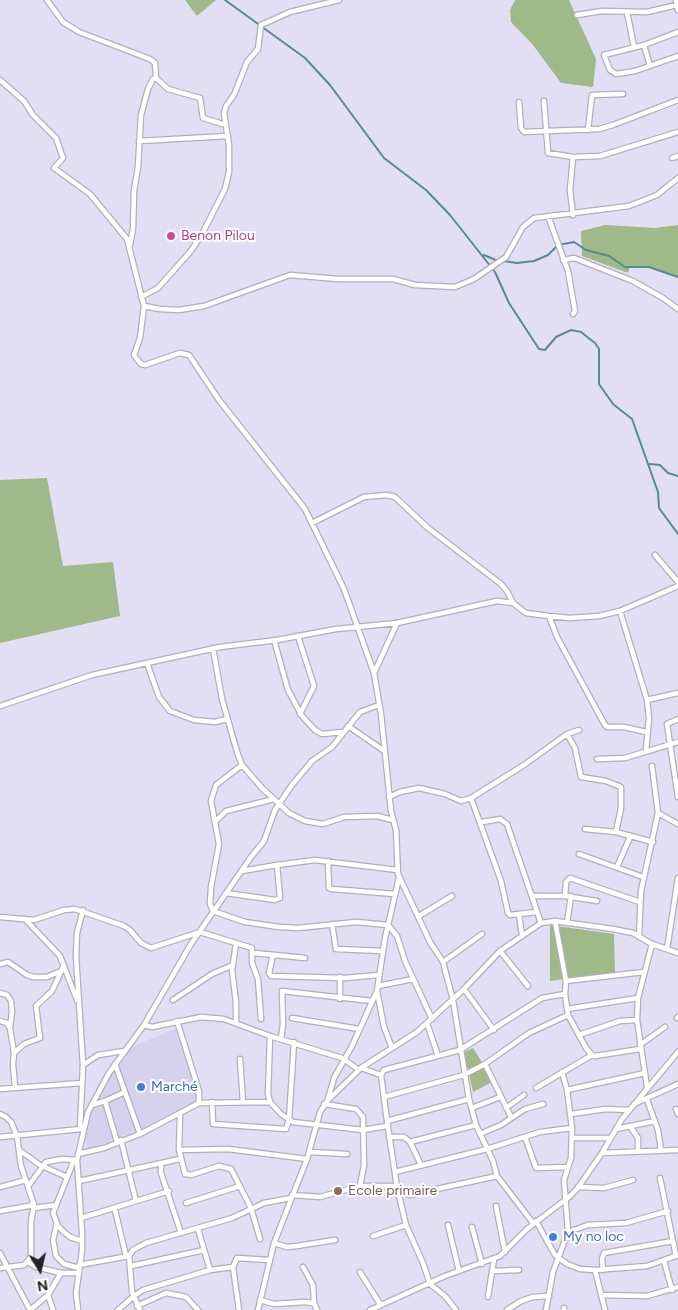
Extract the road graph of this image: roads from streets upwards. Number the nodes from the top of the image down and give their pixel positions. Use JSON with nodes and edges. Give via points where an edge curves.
{"nodes":[{"id":1,"x":47,"y":0,"type":"edge"},
{"id":2,"x":339,"y":0,"type":"edge"},
{"id":3,"x":677,"y":5,"type":"edge"},
{"id":4,"x":627,"y":12,"type":"junction"},
{"id":5,"x":577,"y":14,"type":"dead end"},
{"id":6,"x":678,"y":32,"type":"edge"},
{"id":7,"x":644,"y":45,"type":"junction"},
{"id":8,"x":634,"y":47,"type":"junction"},
{"id":9,"x":678,"y":56,"type":"edge"},
{"id":10,"x":650,"y":66,"type":"junction"},
{"id":11,"x":156,"y":78,"type":"junction"},
{"id":12,"x":0,"y":80,"type":"edge"},
{"id":13,"x":623,"y":94,"type":"dead end"},
{"id":14,"x":678,"y":100,"type":"edge"},
{"id":15,"x":519,"y":102,"type":"dead end"},
{"id":16,"x":544,"y":102,"type":"dead end"},
{"id":17,"x":226,"y":125,"type":"junction"},
{"id":18,"x":588,"y":130,"type":"junction"},
{"id":19,"x":548,"y":131,"type":"junction"},
{"id":20,"x":678,"y":132,"type":"edge"},
{"id":21,"x":228,"y":136,"type":"junction"},
{"id":22,"x":139,"y":141,"type":"junction"},
{"id":23,"x":678,"y":156,"type":"edge"},
{"id":24,"x":572,"y":157,"type":"junction"},
{"id":25,"x":672,"y":158,"type":"dead end"},
{"id":26,"x":678,"y":178,"type":"edge"},
{"id":27,"x":573,"y":215,"type":"junction"},
{"id":28,"x":548,"y":216,"type":"junction"},
{"id":29,"x":130,"y":245,"type":"junction"},
{"id":30,"x":563,"y":260,"type":"junction"},
{"id":31,"x":141,"y":297,"type":"junction"},
{"id":32,"x":144,"y":306,"type":"junction"},
{"id":33,"x":678,"y":309,"type":"edge"},
{"id":34,"x":573,"y":314,"type":"dead end"},
{"id":35,"x":312,"y":523,"type":"junction"},
{"id":36,"x":655,"y":555,"type":"dead end"},
{"id":37,"x":678,"y":582,"type":"edge"},
{"id":38,"x":678,"y":586,"type":"edge"},
{"id":39,"x":513,"y":602,"type":"junction"},
{"id":40,"x":620,"y":611,"type":"junction"},
{"id":41,"x":549,"y":616,"type":"junction"},
{"id":42,"x":397,"y":623,"type":"junction"},
{"id":43,"x":358,"y":626,"type":"junction"},
{"id":44,"x":298,"y":636,"type":"junction"},
{"id":45,"x":274,"y":640,"type":"junction"},
{"id":46,"x":213,"y":648,"type":"junction"},
{"id":47,"x":147,"y":663,"type":"junction"},
{"id":48,"x":374,"y":673,"type":"junction"},
{"id":49,"x":678,"y":693,"type":"edge"},
{"id":50,"x":647,"y":700,"type":"junction"},
{"id":51,"x":379,"y":705,"type":"junction"},
{"id":52,"x":0,"y":706,"type":"edge"},
{"id":53,"x":300,"y":714,"type":"junction"},
{"id":54,"x":227,"y":719,"type":"junction"},
{"id":55,"x":678,"y":719,"type":"edge"},
{"id":56,"x":348,"y":726,"type":"junction"},
{"id":57,"x":578,"y":730,"type":"dead end"},
{"id":58,"x":343,"y":732,"type":"junction"},
{"id":59,"x":646,"y":732,"type":"junction"},
{"id":60,"x":567,"y":734,"type":"junction"},
{"id":61,"x":678,"y":742,"type":"edge"},
{"id":62,"x":670,"y":744,"type":"junction"},
{"id":63,"x":383,"y":750,"type":"junction"},
{"id":64,"x":646,"y":752,"type":"junction"},
{"id":65,"x":597,"y":759,"type":"dead end"},
{"id":66,"x":242,"y":764,"type":"junction"},
{"id":67,"x":652,"y":766,"type":"dead end"},
{"id":68,"x":676,"y":770,"type":"edge"},
{"id":69,"x":389,"y":797,"type":"junction"},
{"id":70,"x":678,"y":797,"type":"edge"},
{"id":71,"x":471,"y":798,"type":"junction"},
{"id":72,"x":274,"y":799,"type":"junction"},
{"id":73,"x":280,"y":804,"type":"junction"},
{"id":74,"x":658,"y":813,"type":"junction"},
{"id":75,"x":393,"y":820,"type":"junction"},
{"id":76,"x":215,"y":822,"type":"junction"},
{"id":77,"x":482,"y":822,"type":"junction"},
{"id":78,"x":678,"y":824,"type":"edge"},
{"id":79,"x":585,"y":829,"type":"dead end"},
{"id":80,"x":616,"y":832,"type":"junction"},
{"id":81,"x":630,"y":837,"type":"junction"},
{"id":82,"x":653,"y":842,"type":"junction"},
{"id":83,"x":579,"y":854,"type":"dead end"},
{"id":84,"x":328,"y":861,"type":"junction"},
{"id":85,"x":277,"y":865,"type":"junction"},
{"id":86,"x":617,"y":867,"type":"junction"},
{"id":87,"x":397,"y":870,"type":"junction"},
{"id":88,"x":242,"y":871,"type":"junction"},
{"id":89,"x":644,"y":877,"type":"junction"},
{"id":90,"x":399,"y":878,"type":"junction"},
{"id":91,"x":678,"y":878,"type":"edge"},
{"id":92,"x":226,"y":893,"type":"junction"},
{"id":93,"x":396,"y":894,"type":"junction"},
{"id":94,"x":452,"y":896,"type":"dead end"},
{"id":95,"x":532,"y":896,"type":"junction"},
{"id":96,"x":568,"y":896,"type":"junction"},
{"id":97,"x":597,"y":901,"type":"dead end"},
{"id":98,"x":640,"y":902,"type":"junction"},
{"id":99,"x":83,"y":910,"type":"junction"},
{"id":100,"x":213,"y":911,"type":"junction"},
{"id":101,"x":536,"y":912,"type":"junction"},
{"id":102,"x":519,"y":915,"type":"junction"},
{"id":103,"x":419,"y":916,"type":"junction"},
{"id":104,"x":0,"y":917,"type":"edge"},
{"id":105,"x":25,"y":919,"type":"junction"},
{"id":106,"x":556,"y":921,"type":"junction"},
{"id":107,"x":541,"y":923,"type":"junction"},
{"id":108,"x":567,"y":923,"type":"junction"},
{"id":109,"x":332,"y":924,"type":"junction"},
{"id":110,"x":388,"y":925,"type":"junction"},
{"id":111,"x":200,"y":932,"type":"junction"},
{"id":112,"x":482,"y":934,"type":"dead end"},
{"id":113,"x":522,"y":935,"type":"junction"},
{"id":114,"x":639,"y":936,"type":"junction"},
{"id":115,"x":236,"y":944,"type":"junction"},
{"id":116,"x":652,"y":944,"type":"junction"},
{"id":117,"x":667,"y":950,"type":"junction"},
{"id":118,"x":383,"y":951,"type":"junction"},
{"id":119,"x":500,"y":951,"type":"junction"},
{"id":120,"x":254,"y":952,"type":"junction"},
{"id":121,"x":678,"y":953,"type":"edge"},
{"id":122,"x":273,"y":955,"type":"junction"},
{"id":123,"x":305,"y":958,"type":"dead end"},
{"id":124,"x":443,"y":962,"type":"junction"},
{"id":125,"x":0,"y":964,"type":"edge"},
{"id":126,"x":64,"y":965,"type":"junction"},
{"id":127,"x":233,"y":965,"type":"junction"},
{"id":128,"x":62,"y":971,"type":"junction"},
{"id":129,"x":644,"y":972,"type":"junction"},
{"id":130,"x":378,"y":975,"type":"junction"},
{"id":131,"x":340,"y":977,"type":"junction"},
{"id":132,"x":413,"y":979,"type":"junction"},
{"id":133,"x":566,"y":981,"type":"junction"},
{"id":134,"x":528,"y":986,"type":"dead end"},
{"id":135,"x":377,"y":988,"type":"junction"},
{"id":136,"x":464,"y":989,"type":"junction"},
{"id":137,"x":0,"y":993,"type":"edge"},
{"id":138,"x":565,"y":994,"type":"junction"},
{"id":139,"x":638,"y":998,"type":"junction"},
{"id":140,"x":340,"y":999,"type":"junction"},
{"id":141,"x":174,"y":1000,"type":"dead end"},
{"id":142,"x":452,"y":1000,"type":"junction"},
{"id":143,"x":372,"y":1001,"type":"junction"},
{"id":144,"x":80,"y":1008,"type":"junction"},
{"id":145,"x":567,"y":1009,"type":"junction"},
{"id":146,"x":568,"y":1015,"type":"junction"},
{"id":147,"x":261,"y":1018,"type":"dead end"},
{"id":148,"x":292,"y":1018,"type":"dead end"},
{"id":149,"x":432,"y":1019,"type":"junction"},
{"id":150,"x":178,"y":1020,"type":"junction"},
{"id":151,"x":637,"y":1020,"type":"junction"},
{"id":152,"x":0,"y":1021,"type":"edge"},
{"id":153,"x":236,"y":1023,"type":"junction"},
{"id":154,"x":427,"y":1023,"type":"junction"},
{"id":155,"x":144,"y":1025,"type":"junction"},
{"id":156,"x":665,"y":1027,"type":"dead end"},
{"id":157,"x":10,"y":1028,"type":"junction"},
{"id":158,"x":359,"y":1029,"type":"junction"},
{"id":159,"x":494,"y":1030,"type":"junction"},
{"id":160,"x":579,"y":1035,"type":"junction"},
{"id":161,"x":270,"y":1036,"type":"junction"},
{"id":162,"x":281,"y":1039,"type":"junction"},
{"id":163,"x":294,"y":1042,"type":"junction"},
{"id":164,"x":640,"y":1047,"type":"junction"},
{"id":165,"x":392,"y":1048,"type":"junction"},
{"id":166,"x":460,"y":1050,"type":"junction"},
{"id":167,"x":124,"y":1051,"type":"junction"},
{"id":168,"x":678,"y":1052,"type":"edge"},
{"id":169,"x":14,"y":1053,"type":"junction"},
{"id":170,"x":592,"y":1055,"type":"junction"},
{"id":171,"x":438,"y":1056,"type":"junction"},
{"id":172,"x":240,"y":1059,"type":"dead end"},
{"id":173,"x":344,"y":1059,"type":"junction"},
{"id":174,"x":115,"y":1064,"type":"junction"},
{"id":175,"x":485,"y":1064,"type":"junction"},
{"id":176,"x":84,"y":1065,"type":"junction"},
{"id":177,"x":360,"y":1069,"type":"junction"},
{"id":178,"x":562,"y":1072,"type":"junction"},
{"id":179,"x":645,"y":1073,"type":"junction"},
{"id":180,"x":382,"y":1075,"type":"junction"},
{"id":181,"x":464,"y":1076,"type":"junction"},
{"id":182,"x":82,"y":1083,"type":"junction"},
{"id":183,"x":678,"y":1084,"type":"edge"},
{"id":184,"x":647,"y":1087,"type":"junction"},
{"id":185,"x":15,"y":1088,"type":"junction"},
{"id":186,"x":536,"y":1088,"type":"dead end"},
{"id":187,"x":0,"y":1089,"type":"edge"},
{"id":188,"x":567,"y":1090,"type":"junction"},
{"id":189,"x":125,"y":1092,"type":"junction"},
{"id":190,"x":524,"y":1095,"type":"dead end"},
{"id":191,"x":384,"y":1097,"type":"junction"},
{"id":192,"x":500,"y":1097,"type":"junction"},
{"id":193,"x":469,"y":1099,"type":"junction"},
{"id":194,"x":646,"y":1100,"type":"junction"},
{"id":195,"x":105,"y":1101,"type":"junction"},
{"id":196,"x":212,"y":1102,"type":"junction"},
{"id":197,"x":243,"y":1102,"type":"junction"},
{"id":198,"x":270,"y":1102,"type":"junction"},
{"id":199,"x":326,"y":1102,"type":"junction"},
{"id":200,"x":199,"y":1103,"type":"junction"},
{"id":201,"x":543,"y":1104,"type":"dead end"},
{"id":202,"x":91,"y":1105,"type":"junction"},
{"id":203,"x":633,"y":1105,"type":"junction"},
{"id":204,"x":472,"y":1108,"type":"junction"},
{"id":205,"x":506,"y":1108,"type":"junction"},
{"id":206,"x":628,"y":1110,"type":"junction"},
{"id":207,"x":0,"y":1114,"type":"edge"},
{"id":208,"x":180,"y":1114,"type":"junction"},
{"id":209,"x":571,"y":1114,"type":"junction"},
{"id":210,"x":511,"y":1117,"type":"junction"},
{"id":211,"x":289,"y":1120,"type":"junction"},
{"id":212,"x":655,"y":1121,"type":"junction"},
{"id":213,"x":387,"y":1123,"type":"junction"},
{"id":214,"x":316,"y":1124,"type":"junction"},
{"id":215,"x":476,"y":1125,"type":"junction"},
{"id":216,"x":630,"y":1126,"type":"junction"},
{"id":217,"x":572,"y":1128,"type":"junction"},
{"id":218,"x":82,"y":1129,"type":"junction"},
{"id":219,"x":616,"y":1129,"type":"junction"},
{"id":220,"x":363,"y":1130,"type":"junction"},
{"id":221,"x":140,"y":1134,"type":"junction"},
{"id":222,"x":480,"y":1134,"type":"junction"},
{"id":223,"x":17,"y":1136,"type":"junction"},
{"id":224,"x":0,"y":1137,"type":"edge"},
{"id":225,"x":389,"y":1137,"type":"junction"},
{"id":226,"x":526,"y":1137,"type":"junction"},
{"id":227,"x":572,"y":1138,"type":"junction"},
{"id":228,"x":610,"y":1138,"type":"junction"},
{"id":229,"x":119,"y":1141,"type":"junction"},
{"id":230,"x":410,"y":1142,"type":"junction"},
{"id":231,"x":488,"y":1149,"type":"junction"},
{"id":232,"x":19,"y":1150,"type":"junction"},
{"id":233,"x":179,"y":1150,"type":"junction"},
{"id":234,"x":661,"y":1150,"type":"junction"},
{"id":235,"x":678,"y":1150,"type":"edge"},
{"id":236,"x":310,"y":1152,"type":"junction"},
{"id":237,"x":638,"y":1152,"type":"junction"},
{"id":238,"x":602,"y":1153,"type":"junction"},
{"id":239,"x":78,"y":1154,"type":"junction"},
{"id":240,"x":347,"y":1154,"type":"dead end"},
{"id":241,"x":180,"y":1159,"type":"junction"},
{"id":242,"x":307,"y":1159,"type":"junction"},
{"id":243,"x":76,"y":1160,"type":"junction"},
{"id":244,"x":161,"y":1164,"type":"junction"},
{"id":245,"x":421,"y":1165,"type":"junction"},
{"id":246,"x":41,"y":1166,"type":"junction"},
{"id":247,"x":568,"y":1167,"type":"junction"},
{"id":248,"x":127,"y":1169,"type":"junction"},
{"id":249,"x":395,"y":1172,"type":"junction"},
{"id":250,"x":496,"y":1176,"type":"junction"},
{"id":251,"x":67,"y":1177,"type":"junction"},
{"id":252,"x":660,"y":1178,"type":"dead end"},
{"id":253,"x":26,"y":1180,"type":"junction"},
{"id":254,"x":633,"y":1180,"type":"dead end"},
{"id":255,"x":79,"y":1181,"type":"junction"},
{"id":256,"x":29,"y":1185,"type":"junction"},
{"id":257,"x":240,"y":1186,"type":"junction"},
{"id":258,"x":360,"y":1186,"type":"junction"},
{"id":259,"x":397,"y":1187,"type":"junction"},
{"id":260,"x":578,"y":1187,"type":"junction"},
{"id":261,"x":0,"y":1188,"type":"edge"},
{"id":262,"x":169,"y":1191,"type":"junction"},
{"id":263,"x":292,"y":1196,"type":"junction"},
{"id":264,"x":566,"y":1200,"type":"junction"},
{"id":265,"x":136,"y":1202,"type":"junction"},
{"id":266,"x":186,"y":1202,"type":"dead end"},
{"id":267,"x":56,"y":1205,"type":"junction"},
{"id":268,"x":496,"y":1206,"type":"dead end"},
{"id":269,"x":34,"y":1207,"type":"junction"},
{"id":270,"x":251,"y":1208,"type":"junction"},
{"id":271,"x":115,"y":1210,"type":"junction"},
{"id":272,"x":668,"y":1210,"type":"junction"},
{"id":273,"x":0,"y":1211,"type":"edge"},
{"id":274,"x":81,"y":1218,"type":"junction"},
{"id":275,"x":534,"y":1222,"type":"junction"},
{"id":276,"x":56,"y":1224,"type":"junction"},
{"id":277,"x":406,"y":1225,"type":"junction"},
{"id":278,"x":448,"y":1225,"type":"dead end"},
{"id":279,"x":472,"y":1227,"type":"dead end"},
{"id":280,"x":198,"y":1229,"type":"junction"},
{"id":281,"x":568,"y":1232,"type":"junction"},
{"id":282,"x":181,"y":1233,"type":"junction"},
{"id":283,"x":373,"y":1236,"type":"dead end"},
{"id":284,"x":260,"y":1239,"type":"dead end"},
{"id":285,"x":335,"y":1240,"type":"dead end"},
{"id":286,"x":82,"y":1241,"type":"junction"},
{"id":287,"x":673,"y":1241,"type":"junction"},
{"id":288,"x":274,"y":1243,"type":"junction"},
{"id":289,"x":204,"y":1250,"type":"junction"},
{"id":290,"x":505,"y":1252,"type":"junction"},
{"id":291,"x":0,"y":1253,"type":"edge"},
{"id":292,"x":127,"y":1256,"type":"junction"},
{"id":293,"x":677,"y":1256,"type":"edge"},
{"id":294,"x":494,"y":1259,"type":"junction"},
{"id":295,"x":559,"y":1259,"type":"junction"},
{"id":296,"x":269,"y":1260,"type":"junction"},
{"id":297,"x":664,"y":1261,"type":"junction"},
{"id":298,"x":28,"y":1262,"type":"junction"},
{"id":299,"x":482,"y":1264,"type":"junction"},
{"id":300,"x":131,"y":1266,"type":"junction"},
{"id":301,"x":8,"y":1267,"type":"junction"},
{"id":302,"x":233,"y":1267,"type":"junction"},
{"id":303,"x":303,"y":1267,"type":"dead end"},
{"id":304,"x":0,"y":1268,"type":"edge"},
{"id":305,"x":79,"y":1269,"type":"junction"},
{"id":306,"x":210,"y":1270,"type":"junction"},
{"id":307,"x":519,"y":1270,"type":"dead end"},
{"id":308,"x":595,"y":1270,"type":"junction"},
{"id":309,"x":603,"y":1270,"type":"junction"},
{"id":310,"x":459,"y":1271,"type":"junction"},
{"id":311,"x":492,"y":1271,"type":"junction"},
{"id":312,"x":360,"y":1272,"type":"dead end"},
{"id":313,"x":61,"y":1273,"type":"junction"},
{"id":314,"x":430,"y":1284,"type":"junction"},
{"id":315,"x":678,"y":1287,"type":"edge"},
{"id":316,"x":672,"y":1290,"type":"junction"},
{"id":317,"x":48,"y":1295,"type":"junction"},
{"id":318,"x":601,"y":1295,"type":"junction"},
{"id":319,"x":134,"y":1296,"type":"junction"},
{"id":320,"x":549,"y":1296,"type":"junction"},
{"id":321,"x":488,"y":1297,"type":"dead end"},
{"id":322,"x":260,"y":1300,"type":"junction"},
{"id":323,"x":314,"y":1303,"type":"junction"},
{"id":324,"x":380,"y":1304,"type":"junction"},
{"id":325,"x":138,"y":1308,"type":"edge"},
{"id":326,"x":30,"y":1310,"type":"edge"},
{"id":327,"x":53,"y":1310,"type":"edge"},
{"id":328,"x":78,"y":1310,"type":"edge"},
{"id":329,"x":118,"y":1310,"type":"edge"},
{"id":330,"x":198,"y":1310,"type":"edge"},
{"id":331,"x":239,"y":1310,"type":"edge"},
{"id":332,"x":258,"y":1310,"type":"edge"},
{"id":333,"x":318,"y":1310,"type":"edge"},
{"id":334,"x":370,"y":1310,"type":"edge"},
{"id":335,"x":456,"y":1310,"type":"edge"},
{"id":336,"x":507,"y":1310,"type":"edge"},
{"id":337,"x":546,"y":1310,"type":"edge"},
{"id":338,"x":605,"y":1310,"type":"edge"}],
"edges":[{"from":1,"to":11,"type":"street","via":[[63,22],[79,32],[156,63]]},
{"from":2,"to":17,"type":"street","via":[[290,12],[261,24],[258,50],[247,62],[226,106]]},
{"from":3,"to":4,"type":"street","via":[[647,12]]},
{"from":4,"to":5,"type":"street"},
{"from":4,"to":8,"type":"street"},
{"from":6,"to":7,"type":"street"},
{"from":7,"to":8,"type":"street"},
{"from":7,"to":10,"type":"street"},
{"from":8,"to":10,"type":"street","via":[[605,54],[613,74]]},
{"from":9,"to":10,"type":"street"},
{"from":11,"to":17,"type":"street","via":[[168,89],[200,98],[203,118]]},
{"from":11,"to":22,"type":"street","via":[[148,89],[142,108]]},
{"from":12,"to":29,"type":"street","via":[[24,101],[56,138],[63,158],[54,168],[90,194]]},
{"from":13,"to":18,"type":"street","via":[[592,95]]},
{"from":14,"to":18,"type":"street","via":[[614,125]]},
{"from":15,"to":19,"type":"street","via":[[521,131]]},
{"from":16,"to":19,"type":"street"},
{"from":17,"to":21,"type":"street"},
{"from":18,"to":19,"type":"street"},
{"from":19,"to":24,"type":"street","via":[[548,153]]},
{"from":20,"to":24,"type":"street","via":[[600,156]]},
{"from":21,"to":22,"type":"street"},
{"from":21,"to":31,"type":"street","via":[[227,183],[201,236],[165,280],[151,293]]},
{"from":22,"to":29,"type":"street"},
{"from":23,"to":25,"type":"street"},
{"from":24,"to":27,"type":"street","via":[[570,190]]},
{"from":26,"to":27,"type":"street","via":[[644,201]]},
{"from":27,"to":28,"type":"street"},
{"from":28,"to":30,"type":"street"},
{"from":28,"to":32,"type":"street","via":[[534,218],[523,227],[506,257],[474,279],[455,286],[290,274],[204,306],[179,310]]},
{"from":29,"to":31,"type":"street"},
{"from":30,"to":33,"type":"street","via":[[574,258],[633,281]]},
{"from":30,"to":34,"type":"street","via":[[570,280]]},
{"from":31,"to":32,"type":"street"},
{"from":32,"to":35,"type":"street","via":[[134,355],[141,364],[180,353],[189,355],[219,400],[305,509]]},
{"from":35,"to":39,"type":"street","via":[[364,498],[395,497],[428,528],[500,584]]},
{"from":35,"to":43,"type":"street"},
{"from":36,"to":37,"type":"street"},
{"from":38,"to":40,"type":"street"},
{"from":39,"to":41,"type":"street","via":[[526,613]]},
{"from":39,"to":42,"type":"street","via":[[487,603]]},
{"from":40,"to":41,"type":"street","via":[[570,618]]},
{"from":40,"to":50,"type":"street"},
{"from":41,"to":59,"type":"street","via":[[605,725]]},
{"from":42,"to":43,"type":"street"},
{"from":42,"to":48,"type":"street"},
{"from":43,"to":44,"type":"street"},
{"from":43,"to":48,"type":"street"},
{"from":44,"to":45,"type":"street"},
{"from":44,"to":53,"type":"street","via":[[314,686]]},
{"from":45,"to":46,"type":"street"},
{"from":45,"to":53,"type":"street","via":[[288,690]]},
{"from":46,"to":47,"type":"street"},
{"from":46,"to":54,"type":"street"},
{"from":47,"to":52,"type":"street","via":[[92,676]]},
{"from":47,"to":54,"type":"street","via":[[159,697],[170,711],[207,722]]},
{"from":48,"to":51,"type":"street"},
{"from":49,"to":50,"type":"street"},
{"from":50,"to":59,"type":"street","via":[[649,718]]},
{"from":51,"to":56,"type":"street","via":[[362,710]]},
{"from":51,"to":63,"type":"street"},
{"from":53,"to":58,"type":"street","via":[[322,734]]},
{"from":54,"to":66,"type":"street"},
{"from":55,"to":62,"type":"street","via":[[667,722]]},
{"from":56,"to":58,"type":"street"},
{"from":56,"to":63,"type":"street"},
{"from":57,"to":60,"type":"street"},
{"from":58,"to":73,"type":"street","via":[[328,751],[307,766]]},
{"from":59,"to":64,"type":"street"},
{"from":60,"to":71,"type":"street"},
{"from":60,"to":80,"type":"street","via":[[575,748],[581,777],[621,787]]},
{"from":61,"to":62,"type":"street"},
{"from":62,"to":64,"type":"street"},
{"from":62,"to":68,"type":"street"},
{"from":63,"to":69,"type":"street"},
{"from":64,"to":65,"type":"street","via":[[625,758]]},
{"from":66,"to":72,"type":"street"},
{"from":66,"to":76,"type":"street","via":[[216,785],[211,801]]},
{"from":67,"to":74,"type":"street"},
{"from":68,"to":70,"type":"street"},
{"from":69,"to":71,"type":"street","via":[[419,788],[445,794],[461,802]]},
{"from":69,"to":75,"type":"street"},
{"from":71,"to":77,"type":"street"},
{"from":72,"to":73,"type":"street"},
{"from":72,"to":76,"type":"street","via":[[226,811]]},
{"from":73,"to":75,"type":"street","via":[[295,818],[323,824],[344,817],[376,816]]},
{"from":73,"to":88,"type":"street","via":[[264,841]]},
{"from":74,"to":78,"type":"street"},
{"from":74,"to":82,"type":"street"},
{"from":75,"to":87,"type":"street"},
{"from":76,"to":100,"type":"street","via":[[219,844],[211,887]]},
{"from":77,"to":95,"type":"street","via":[[500,819],[507,824]]},
{"from":77,"to":102,"type":"street","via":[[508,913]]},
{"from":79,"to":80,"type":"street"},
{"from":80,"to":81,"type":"street"},
{"from":81,"to":82,"type":"street"},
{"from":81,"to":86,"type":"street"},
{"from":82,"to":89,"type":"street"},
{"from":83,"to":86,"type":"street"},
{"from":84,"to":85,"type":"street"},
{"from":84,"to":87,"type":"street"},
{"from":84,"to":93,"type":"street","via":[[329,888],[332,890]]},
{"from":85,"to":88,"type":"street"},
{"from":85,"to":92,"type":"street","via":[[281,896],[278,900]]},
{"from":86,"to":89,"type":"street"},
{"from":87,"to":90,"type":"street"},
{"from":88,"to":92,"type":"street"},
{"from":89,"to":98,"type":"street"},
{"from":90,"to":93,"type":"street"},
{"from":90,"to":103,"type":"street"},
{"from":91,"to":117,"type":"street"},
{"from":92,"to":100,"type":"street"},
{"from":93,"to":110,"type":"street"},
{"from":94,"to":103,"type":"street"},
{"from":95,"to":96,"type":"street"},
{"from":95,"to":101,"type":"street"},
{"from":96,"to":97,"type":"street"},
{"from":96,"to":98,"type":"street","via":[[566,882],[570,878]]},
{"from":96,"to":108,"type":"street"},
{"from":98,"to":114,"type":"street"},
{"from":99,"to":105,"type":"street","via":[[64,910],[42,918]]},
{"from":99,"to":111,"type":"street","via":[[124,926],[151,948]]},
{"from":99,"to":144,"type":"street","via":[[76,956]]},
{"from":100,"to":109,"type":"street","via":[[245,922],[279,927]]},
{"from":100,"to":111,"type":"street"},
{"from":101,"to":102,"type":"street"},
{"from":101,"to":107,"type":"street"},
{"from":102,"to":113,"type":"street"},
{"from":103,"to":124,"type":"street"},
{"from":104,"to":105,"type":"street"},
{"from":105,"to":126,"type":"street"},
{"from":106,"to":107,"type":"street"},
{"from":106,"to":108,"type":"street"},
{"from":106,"to":133,"type":"street"},
{"from":107,"to":113,"type":"street"},
{"from":108,"to":114,"type":"street","via":[[601,926]]},
{"from":109,"to":110,"type":"street"},
{"from":109,"to":118,"type":"street","via":[[336,950]]},
{"from":110,"to":118,"type":"street"},
{"from":110,"to":132,"type":"street","via":[[397,936]]},
{"from":111,"to":115,"type":"street"},
{"from":111,"to":155,"type":"street"},
{"from":112,"to":124,"type":"street"},
{"from":113,"to":119,"type":"street"},
{"from":114,"to":116,"type":"street"},
{"from":115,"to":120,"type":"street","via":[[252,948]]},
{"from":115,"to":127,"type":"street"},
{"from":116,"to":117,"type":"street"},
{"from":116,"to":129,"type":"street"},
{"from":117,"to":121,"type":"street"},
{"from":118,"to":130,"type":"street"},
{"from":119,"to":134,"type":"street"},
{"from":119,"to":136,"type":"street"},
{"from":120,"to":122,"type":"street"},
{"from":120,"to":147,"type":"street","via":[[252,964],[258,979]]},
{"from":122,"to":123,"type":"street"},
{"from":122,"to":131,"type":"street","via":[[271,976]]},
{"from":124,"to":142,"type":"street"},
{"from":125,"to":128,"type":"street","via":[[8,962],[33,977],[51,976]]},
{"from":126,"to":128,"type":"street"},
{"from":126,"to":144,"type":"street"},
{"from":127,"to":141,"type":"street","via":[[212,974]]},
{"from":127,"to":153,"type":"street"},
{"from":128,"to":169,"type":"street","via":[[52,991],[36,1006],[40,1038],[24,1044]]},
{"from":129,"to":133,"type":"street"},
{"from":129,"to":139,"type":"street"},
{"from":130,"to":131,"type":"street"},
{"from":130,"to":135,"type":"street"},
{"from":131,"to":140,"type":"street"},
{"from":132,"to":135,"type":"street"},
{"from":132,"to":149,"type":"street"},
{"from":133,"to":138,"type":"street"},
{"from":135,"to":143,"type":"street"},
{"from":135,"to":165,"type":"street","via":[[384,1027]]},
{"from":136,"to":142,"type":"street"},
{"from":136,"to":159,"type":"street"},
{"from":137,"to":157,"type":"street","via":[[11,1001]]},
{"from":138,"to":145,"type":"street"},
{"from":138,"to":159,"type":"street","via":[[542,998]]},
{"from":139,"to":145,"type":"street"},
{"from":139,"to":151,"type":"street"},
{"from":140,"to":143,"type":"street"},
{"from":140,"to":162,"type":"street","via":[[282,992]]},
{"from":142,"to":149,"type":"street"},
{"from":142,"to":166,"type":"street"},
{"from":143,"to":158,"type":"street"},
{"from":144,"to":176,"type":"street"},
{"from":145,"to":146,"type":"street"},
{"from":146,"to":160,"type":"street"},
{"from":146,"to":175,"type":"street","via":[[529,1033]]},
{"from":148,"to":158,"type":"street"},
{"from":149,"to":154,"type":"street"},
{"from":150,"to":153,"type":"street","via":[[209,1017]]},
{"from":150,"to":155,"type":"street","via":[[152,1027]]},
{"from":150,"to":200,"type":"street","via":[[199,1091]]},
{"from":151,"to":160,"type":"street","via":[[620,1021]]},
{"from":151,"to":164,"type":"street"},
{"from":152,"to":157,"type":"street"},
{"from":153,"to":161,"type":"street"},
{"from":154,"to":165,"type":"street"},
{"from":154,"to":171,"type":"street"},
{"from":155,"to":167,"type":"street"},
{"from":156,"to":164,"type":"street"},
{"from":157,"to":169,"type":"street"},
{"from":158,"to":173,"type":"street"},
{"from":159,"to":166,"type":"street"},
{"from":160,"to":170,"type":"street"},
{"from":161,"to":162,"type":"street"},
{"from":161,"to":198,"type":"street","via":[[267,1083]]},
{"from":162,"to":163,"type":"street"},
{"from":163,"to":173,"type":"street"},
{"from":163,"to":211,"type":"street"},
{"from":164,"to":170,"type":"street"},
{"from":164,"to":179,"type":"street"},
{"from":165,"to":177,"type":"street"},
{"from":166,"to":171,"type":"street"},
{"from":166,"to":181,"type":"street"},
{"from":167,"to":174,"type":"street"},
{"from":167,"to":176,"type":"street","via":[[102,1054]]},
{"from":168,"to":184,"type":"street"},
{"from":169,"to":185,"type":"street"},
{"from":170,"to":178,"type":"street"},
{"from":171,"to":180,"type":"street","via":[[384,1070]]},
{"from":172,"to":197,"type":"street"},
{"from":173,"to":177,"type":"street"},
{"from":173,"to":199,"type":"street"},
{"from":174,"to":189,"type":"street"},
{"from":174,"to":202,"type":"street"},
{"from":175,"to":181,"type":"street"},
{"from":175,"to":192,"type":"street"},
{"from":176,"to":182,"type":"street"},
{"from":177,"to":180,"type":"street"},
{"from":177,"to":199,"type":"street"},
{"from":178,"to":186,"type":"street"},
{"from":178,"to":188,"type":"street"},
{"from":179,"to":184,"type":"street"},
{"from":179,"to":188,"type":"street"},
{"from":180,"to":191,"type":"street"},
{"from":181,"to":191,"type":"street"},
{"from":181,"to":193,"type":"street"},
{"from":182,"to":185,"type":"street"},
{"from":182,"to":218,"type":"street"},
{"from":183,"to":194,"type":"street"},
{"from":184,"to":203,"type":"street"},
{"from":185,"to":187,"type":"street"},
{"from":188,"to":209,"type":"street"},
{"from":189,"to":195,"type":"street"},
{"from":189,"to":221,"type":"street"},
{"from":190,"to":205,"type":"street"},
{"from":191,"to":213,"type":"street"},
{"from":192,"to":204,"type":"street"},
{"from":192,"to":205,"type":"street"},
{"from":193,"to":204,"type":"street"},
{"from":193,"to":213,"type":"street"},
{"from":194,"to":203,"type":"street"},
{"from":194,"to":212,"type":"street"},
{"from":195,"to":202,"type":"street"},
{"from":195,"to":229,"type":"street"},
{"from":196,"to":197,"type":"street"},
{"from":196,"to":200,"type":"street"},
{"from":196,"to":211,"type":"street","via":[[213,1124],[286,1129]]},
{"from":197,"to":198,"type":"street"},
{"from":198,"to":211,"type":"street"},
{"from":199,"to":214,"type":"street"},
{"from":199,"to":220,"type":"street","via":[[356,1109],[363,1117]]},
{"from":200,"to":208,"type":"street"},
{"from":201,"to":210,"type":"street"},
{"from":202,"to":218,"type":"street"},
{"from":203,"to":206,"type":"street"},
{"from":204,"to":215,"type":"street"},
{"from":205,"to":210,"type":"street"},
{"from":206,"to":209,"type":"street","via":[[606,1109]]},
{"from":206,"to":219,"type":"street"},
{"from":207,"to":223,"type":"street","via":[[6,1116]]},
{"from":208,"to":221,"type":"street"},
{"from":208,"to":233,"type":"street"},
{"from":209,"to":217,"type":"street"},
{"from":210,"to":222,"type":"street"},
{"from":211,"to":214,"type":"street"},
{"from":212,"to":216,"type":"street"},
{"from":212,"to":234,"type":"street"},
{"from":213,"to":220,"type":"street"},
{"from":213,"to":225,"type":"street"},
{"from":214,"to":220,"type":"street"},
{"from":214,"to":236,"type":"street"},
{"from":215,"to":222,"type":"street"},
{"from":215,"to":230,"type":"street"},
{"from":216,"to":219,"type":"street"},
{"from":216,"to":237,"type":"street","via":[[638,1138]]},
{"from":217,"to":226,"type":"street"},
{"from":217,"to":227,"type":"street"},
{"from":218,"to":223,"type":"street"},
{"from":218,"to":239,"type":"street"},
{"from":219,"to":228,"type":"street"},
{"from":220,"to":258,"type":"street","via":[[364,1165]]},
{"from":221,"to":229,"type":"street"},
{"from":222,"to":231,"type":"street"},
{"from":223,"to":224,"type":"street"},
{"from":223,"to":232,"type":"street"},
{"from":225,"to":230,"type":"street","via":[[404,1137]]},
{"from":225,"to":249,"type":"street"},
{"from":226,"to":231,"type":"street"},
{"from":226,"to":247,"type":"street","via":[[536,1168]]},
{"from":227,"to":228,"type":"street"},
{"from":227,"to":247,"type":"street"},
{"from":228,"to":238,"type":"street"},
{"from":229,"to":239,"type":"street"},
{"from":229,"to":248,"type":"street"},
{"from":230,"to":245,"type":"street"},
{"from":231,"to":245,"type":"street"},
{"from":231,"to":250,"type":"street"},
{"from":232,"to":246,"type":"street"},
{"from":232,"to":253,"type":"street","via":[[20,1166]]},
{"from":233,"to":241,"type":"street"},
{"from":233,"to":242,"type":"street","via":[[228,1149]]},
{"from":234,"to":235,"type":"street"},
{"from":234,"to":237,"type":"street"},
{"from":236,"to":240,"type":"street"},
{"from":236,"to":242,"type":"street"},
{"from":237,"to":238,"type":"street"},
{"from":238,"to":260,"type":"street"},
{"from":239,"to":243,"type":"street"},
{"from":241,"to":244,"type":"street"},
{"from":241,"to":257,"type":"street","via":[[188,1175],[223,1166],[231,1170]]},
{"from":242,"to":263,"type":"street"},
{"from":243,"to":246,"type":"street","via":[[57,1159]]},
{"from":243,"to":251,"type":"street"},
{"from":243,"to":255,"type":"street"},
{"from":244,"to":248,"type":"street"},
{"from":244,"to":262,"type":"street","via":[[161,1173]]},
{"from":245,"to":249,"type":"street"},
{"from":246,"to":251,"type":"street"},
{"from":246,"to":256,"type":"street"},
{"from":247,"to":264,"type":"street","via":[[565,1175]]},
{"from":248,"to":255,"type":"street"},
{"from":248,"to":265,"type":"street"},
{"from":249,"to":259,"type":"street"},
{"from":250,"to":259,"type":"street","via":[[409,1195]]},
{"from":250,"to":275,"type":"street"},
{"from":251,"to":267,"type":"street"},
{"from":252,"to":272,"type":"street"},
{"from":253,"to":256,"type":"street"},
{"from":253,"to":261,"type":"street"},
{"from":254,"to":260,"type":"street","via":[[604,1188]]},
{"from":255,"to":274,"type":"street"},
{"from":256,"to":269,"type":"street"},
{"from":257,"to":266,"type":"street"},
{"from":257,"to":270,"type":"street"},
{"from":258,"to":259,"type":"street"},
{"from":258,"to":263,"type":"street","via":[[320,1197]]},
{"from":259,"to":277,"type":"street"},
{"from":260,"to":264,"type":"street"},
{"from":262,"to":265,"type":"street"},
{"from":262,"to":282,"type":"street"},
{"from":263,"to":270,"type":"street"},
{"from":263,"to":288,"type":"street"},
{"from":264,"to":275,"type":"street"},
{"from":264,"to":281,"type":"street"},
{"from":265,"to":271,"type":"street"},
{"from":267,"to":269,"type":"street"},
{"from":267,"to":276,"type":"street","via":[[53,1213]]},
{"from":268,"to":290,"type":"street"},
{"from":269,"to":273,"type":"street"},
{"from":269,"to":298,"type":"street","via":[[30,1231],[32,1254]]},
{"from":270,"to":280,"type":"street"},
{"from":270,"to":284,"type":"street"},
{"from":271,"to":274,"type":"street"},
{"from":271,"to":292,"type":"street"},
{"from":272,"to":281,"type":"street","via":[[626,1222],[588,1225]]},
{"from":272,"to":287,"type":"street"},
{"from":274,"to":286,"type":"street"},
{"from":275,"to":290,"type":"street"},
{"from":275,"to":295,"type":"street"},
{"from":276,"to":286,"type":"street","via":[[70,1237]]},
{"from":276,"to":305,"type":"street","via":[[53,1240],[56,1256],[64,1264]]},
{"from":277,"to":283,"type":"street"},
{"from":277,"to":314,"type":"street"},
{"from":278,"to":310,"type":"street"},
{"from":279,"to":299,"type":"street"},
{"from":280,"to":282,"type":"street"},
{"from":280,"to":289,"type":"street"},
{"from":281,"to":295,"type":"street"},
{"from":282,"to":292,"type":"street","via":[[138,1246]]},
{"from":285,"to":288,"type":"street","via":[[287,1247]]},
{"from":286,"to":305,"type":"street"},
{"from":287,"to":293,"type":"street"},
{"from":287,"to":309,"type":"street","via":[[604,1253]]},
{"from":288,"to":296,"type":"street"},
{"from":289,"to":300,"type":"street"},
{"from":289,"to":306,"type":"street"},
{"from":290,"to":294,"type":"street"},
{"from":291,"to":301,"type":"street"},
{"from":292,"to":300,"type":"street"},
{"from":292,"to":305,"type":"street"},
{"from":293,"to":297,"type":"street"},
{"from":294,"to":299,"type":"street"},
{"from":294,"to":311,"type":"street"},
{"from":295,"to":308,"type":"street","via":[[580,1269]]},
{"from":295,"to":320,"type":"street"},
{"from":296,"to":302,"type":"street","via":[[237,1258]]},
{"from":296,"to":322,"type":"street"},
{"from":297,"to":309,"type":"street"},
{"from":297,"to":316,"type":"street"},
{"from":298,"to":301,"type":"street"},
{"from":298,"to":313,"type":"street"},
{"from":299,"to":310,"type":"street"},
{"from":300,"to":319,"type":"street"},
{"from":301,"to":304,"type":"street"},
{"from":301,"to":326,"type":"street"},
{"from":302,"to":306,"type":"street"},
{"from":302,"to":331,"type":"street"},
{"from":303,"to":323,"type":"street","via":[[313,1285]]},
{"from":305,"to":313,"type":"street"},
{"from":305,"to":328,"type":"street"},
{"from":306,"to":319,"type":"street","via":[[143,1290]]},
{"from":307,"to":311,"type":"street"},
{"from":308,"to":309,"type":"street"},
{"from":308,"to":318,"type":"street"},
{"from":310,"to":314,"type":"street"},
{"from":311,"to":321,"type":"street"},
{"from":312,"to":324,"type":"street"},
{"from":313,"to":317,"type":"street"},
{"from":314,"to":324,"type":"street"},
{"from":314,"to":335,"type":"street"},
{"from":315,"to":316,"type":"street"},
{"from":316,"to":318,"type":"street","via":[[647,1296]]},
{"from":317,"to":326,"type":"street"},
{"from":317,"to":327,"type":"street"},
{"from":318,"to":338,"type":"street"},
{"from":319,"to":325,"type":"street"},
{"from":319,"to":329,"type":"street"},
{"from":320,"to":336,"type":"street","via":[[533,1297]]},
{"from":320,"to":337,"type":"street"},
{"from":322,"to":323,"type":"street","via":[[274,1304]]},
{"from":322,"to":332,"type":"street"},
{"from":323,"to":333,"type":"street"},
{"from":324,"to":334,"type":"street"},
{"from":325,"to":330,"type":"street","via":[[166,1293],[186,1297]]}]}
